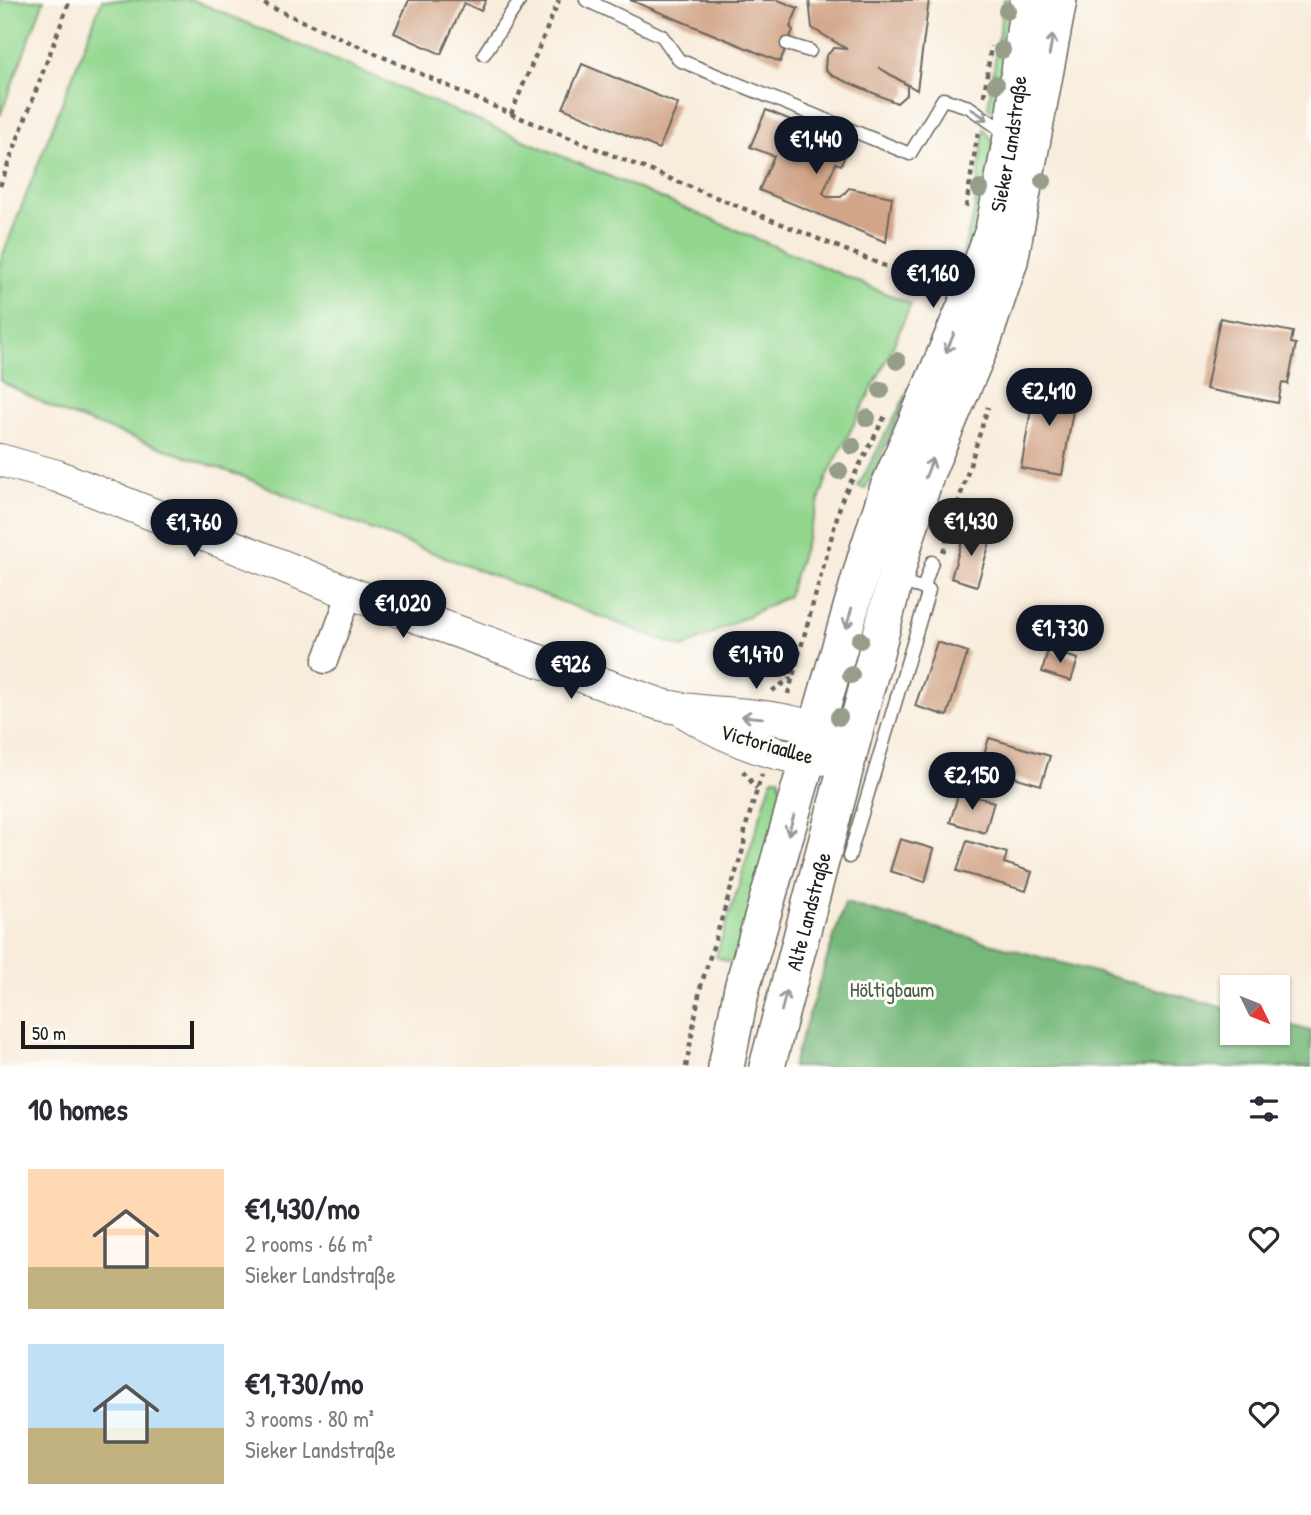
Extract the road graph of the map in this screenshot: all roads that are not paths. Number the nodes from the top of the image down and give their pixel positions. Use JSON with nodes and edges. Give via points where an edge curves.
{"nodes":[{"id":1,"x":520,"y":0,"type":"edge"},
{"id":2,"x":586,"y":0,"type":"edge"},
{"id":3,"x":1028,"y":0,"type":"edge"},
{"id":4,"x":1059,"y":0,"type":"edge"},
{"id":5,"x":787,"y":44,"type":"dead end"},
{"id":6,"x":810,"y":51,"type":"dead end"},
{"id":7,"x":484,"y":54,"type":"dead end"},
{"id":8,"x":1011,"y":137,"type":"junction"},
{"id":9,"x":0,"y":441,"type":"edge"},
{"id":10,"x":0,"y":460,"type":"edge"},
{"id":11,"x":57,"y":476,"type":"junction"},
{"id":12,"x":867,"y":552,"type":"junction"},
{"id":13,"x":932,"y":562,"type":"road end"},
{"id":14,"x":909,"y":584,"type":"junction"},
{"id":15,"x":350,"y":593,"type":"junction"},
{"id":16,"x":325,"y":661,"type":"dead end"},
{"id":17,"x":814,"y":745,"type":"junction"},
{"id":18,"x":848,"y":755,"type":"junction"},
{"id":19,"x":849,"y":857,"type":"dead end"},
{"id":20,"x":726,"y":1067,"type":"edge"},
{"id":21,"x":767,"y":1067,"type":"edge"}],
"edges":[{"from":1,"to":7,"type":"lane"},
{"from":2,"to":8,"type":"lane","one_way":true,"via":[[662,36],[679,60],[910,154],[943,99],[981,114]]},
{"from":3,"to":8,"type":"main road","name":"Sieker Landstraße"},
{"from":14,"to":4,"type":"main road","name":"Sieker Landstraße","one_way":true,"via":[[927,472],[984,339],[1010,261]]},
{"from":5,"to":6,"type":"lane"},
{"from":8,"to":12,"type":"main road","name":"Sieker Landstraße","one_way":true,"via":[[983,260],[899,461]]},
{"from":9,"to":11,"type":"street","name":"Victoriaallee"},
{"from":10,"to":11,"type":"street","name":"Victoriaallee"},
{"from":11,"to":15,"type":"street","name":"Victoriaallee"},
{"from":12,"to":14,"type":"main road"},
{"from":12,"to":17,"type":"main road","name":"Sieker Landstraße","one_way":true},
{"from":13,"to":14,"type":"lane"},
{"from":14,"to":18,"type":"main road","name":"Sieker Landstraße"},
{"from":14,"to":19,"type":"lane","via":[[929,590]]},
{"from":15,"to":16,"type":"street"},
{"from":15,"to":17,"type":"street","name":"Victoriaallee","via":[[685,712],[760,717]]},
{"from":17,"to":18,"type":"street","name":"Victoriaallee","via":[[834,739]]},
{"from":17,"to":20,"type":"main road","name":"Alte Landstraße","one_way":true,"via":[[742,988]]},
{"from":21,"to":18,"type":"main road","name":"Alte Landstraße","one_way":true}]}
